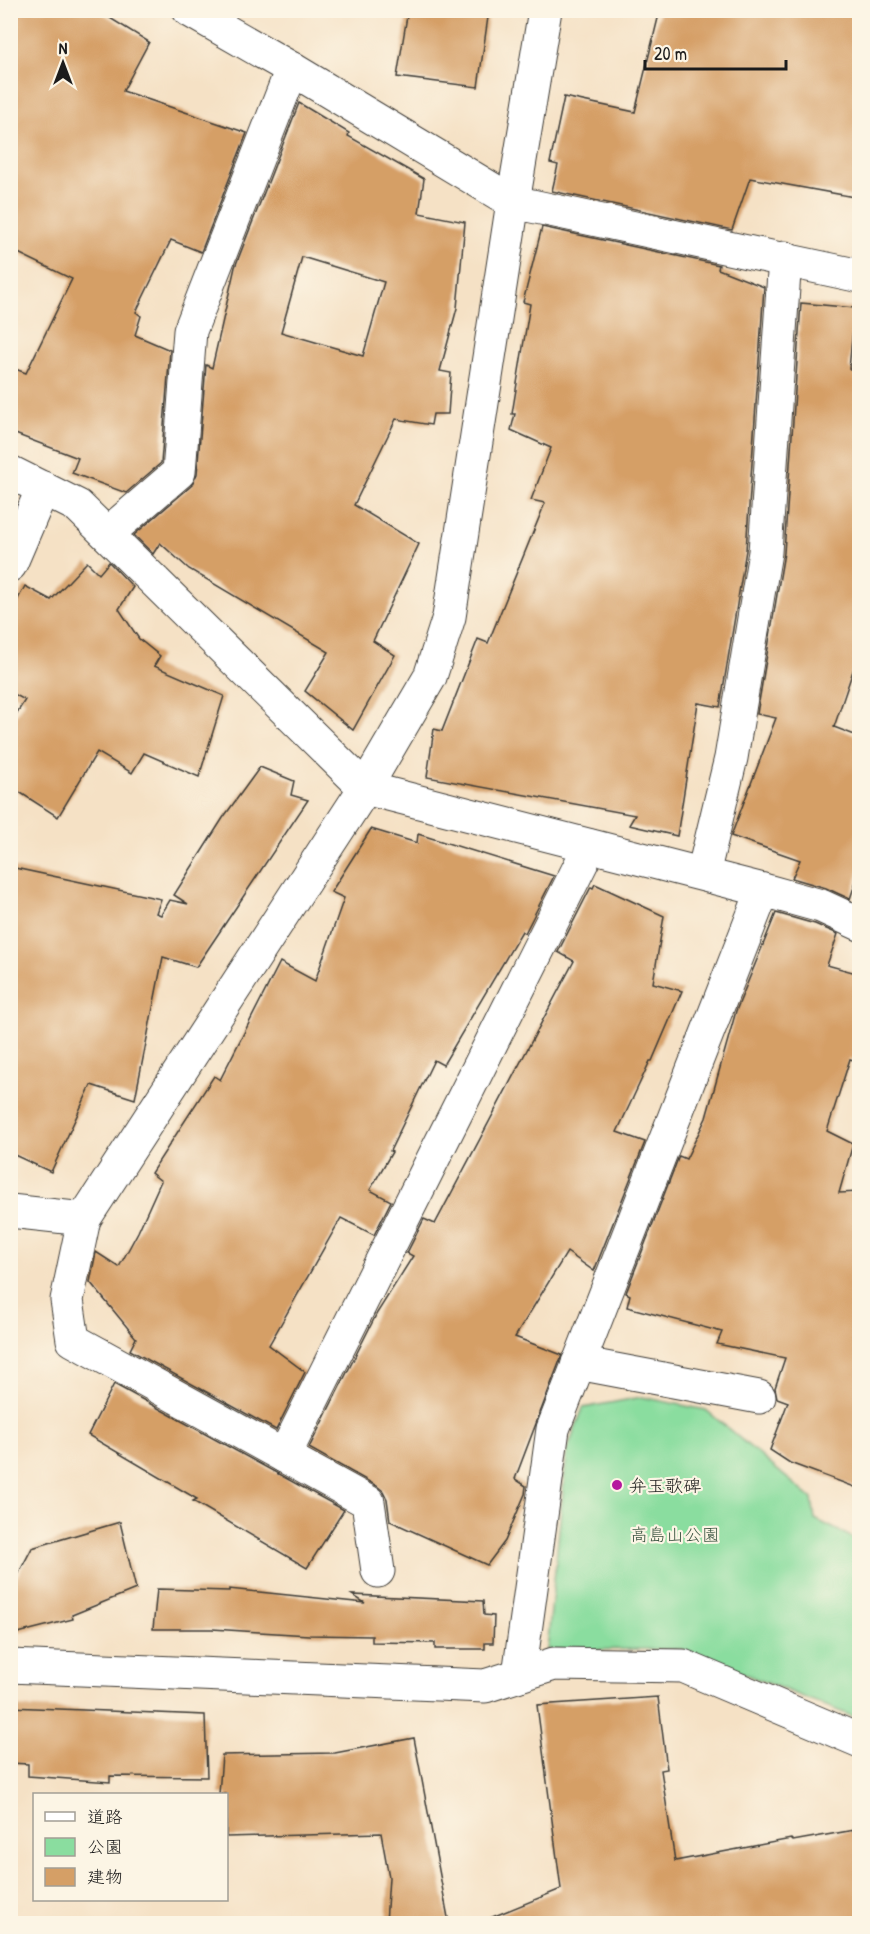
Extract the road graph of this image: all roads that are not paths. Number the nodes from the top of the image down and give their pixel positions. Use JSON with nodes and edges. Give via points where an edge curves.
{"nodes":[{"id":1,"x":545,"y":10,"type":"edge"},
{"id":2,"x":198,"y":13,"type":"edge"},
{"id":3,"x":292,"y":69,"type":"junction"},
{"id":4,"x":513,"y":202,"type":"junction"},
{"id":5,"x":784,"y":258,"type":"junction"},
{"id":6,"x":860,"y":276,"type":"edge"},
{"id":7,"x":10,"y":472,"type":"edge"},
{"id":8,"x":43,"y":488,"type":"junction"},
{"id":9,"x":107,"y":534,"type":"junction"},
{"id":10,"x":10,"y":565,"type":"edge"},
{"id":11,"x":365,"y":788,"type":"junction"},
{"id":12,"x":590,"y":846,"type":"junction"},
{"id":13,"x":703,"y":874,"type":"junction"},
{"id":14,"x":763,"y":890,"type":"junction"},
{"id":15,"x":860,"y":924,"type":"edge"},
{"id":16,"x":10,"y":1210,"type":"edge"},
{"id":17,"x":84,"y":1219,"type":"junction"},
{"id":18,"x":578,"y":1363,"type":"junction"},
{"id":19,"x":759,"y":1397,"type":"dead end"},
{"id":20,"x":284,"y":1456,"type":"junction"},
{"id":21,"x":378,"y":1571,"type":"dead end"},
{"id":22,"x":10,"y":1666,"type":"edge"},
{"id":23,"x":519,"y":1675,"type":"junction"},
{"id":24,"x":860,"y":1741,"type":"edge"}],
"edges":[{"from":1,"to":4,"type":"street"},
{"from":2,"to":3,"type":"street"},
{"from":3,"to":4,"type":"street"},
{"from":3,"to":9,"type":"street","via":[[190,331],[179,471]]},
{"from":4,"to":5,"type":"street"},
{"from":4,"to":11,"type":"street","via":[[449,617],[430,677]]},
{"from":5,"to":6,"type":"street"},
{"from":5,"to":13,"type":"street","via":[[765,552],[731,758]]},
{"from":7,"to":8,"type":"street"},
{"from":8,"to":9,"type":"street","via":[[78,506]]},
{"from":8,"to":10,"type":"street"},
{"from":9,"to":11,"type":"street"},
{"from":11,"to":12,"type":"street"},
{"from":11,"to":17,"type":"street"},
{"from":12,"to":13,"type":"street"},
{"from":12,"to":20,"type":"street"},
{"from":13,"to":14,"type":"street"},
{"from":14,"to":15,"type":"street","via":[[821,906]]},
{"from":14,"to":18,"type":"street"},
{"from":16,"to":17,"type":"street"},
{"from":17,"to":20,"type":"street","via":[[67,1300],[73,1340]]},
{"from":18,"to":19,"type":"street"},
{"from":18,"to":23,"type":"street","via":[[553,1429]]},
{"from":20,"to":21,"type":"street","via":[[368,1502]]},
{"from":22,"to":23,"type":"street","via":[[485,1686]]},
{"from":23,"to":24,"type":"street","via":[[554,1664],[683,1666]]}]}
